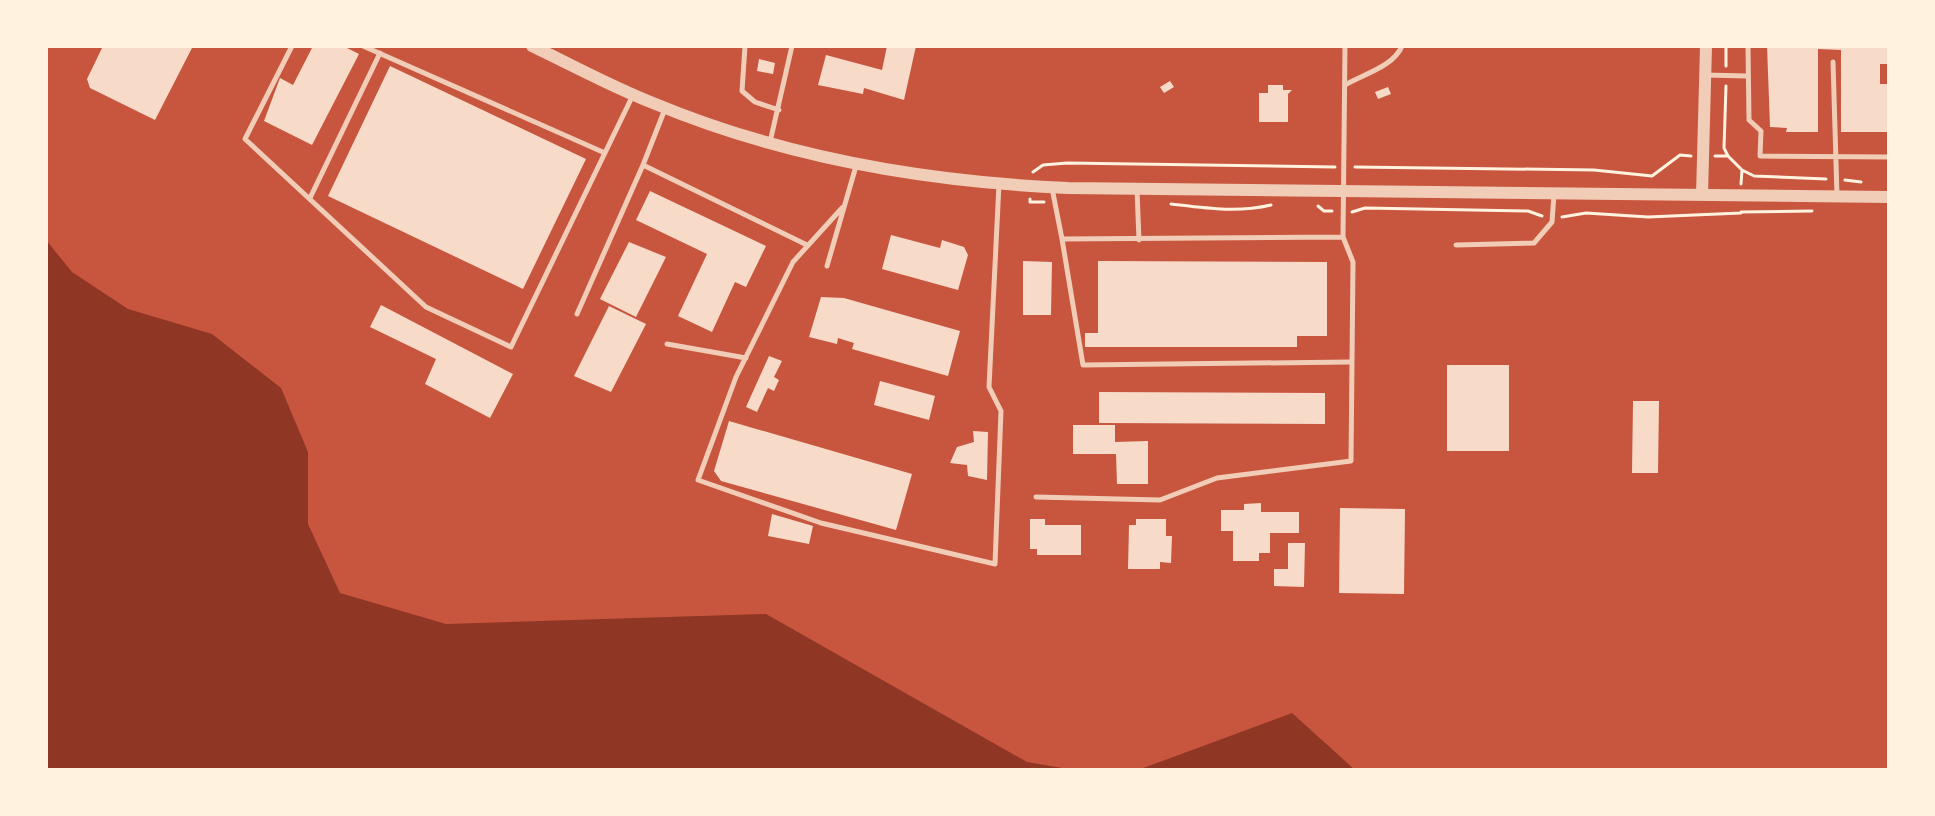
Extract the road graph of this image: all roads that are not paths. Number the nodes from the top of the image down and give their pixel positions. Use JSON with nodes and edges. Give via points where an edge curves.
{"nodes":[{"id":1,"x":292,"y":46,"type":"edge"},
{"id":2,"x":363,"y":46,"type":"edge"},
{"id":3,"x":532,"y":46,"type":"edge"},
{"id":4,"x":745,"y":46,"type":"edge"},
{"id":5,"x":792,"y":46,"type":"edge"},
{"id":6,"x":1345,"y":46,"type":"edge"},
{"id":7,"x":1402,"y":46,"type":"edge"},
{"id":8,"x":1706,"y":46,"type":"edge"},
{"id":9,"x":1748,"y":46,"type":"edge"},
{"id":10,"x":380,"y":53,"type":"junction"},
{"id":11,"x":1833,"y":62,"type":"dead end"},
{"id":12,"x":1705,"y":75,"type":"junction"},
{"id":13,"x":1747,"y":76,"type":"junction"},
{"id":14,"x":1345,"y":85,"type":"junction"},
{"id":15,"x":633,"y":94,"type":"junction"},
{"id":16,"x":666,"y":108,"type":"junction"},
{"id":17,"x":779,"y":110,"type":"junction"},
{"id":18,"x":770,"y":142,"type":"junction"},
{"id":19,"x":605,"y":153,"type":"junction"},
{"id":20,"x":1836,"y":157,"type":"junction"},
{"id":21,"x":1889,"y":157,"type":"edge"},
{"id":22,"x":643,"y":165,"type":"junction"},
{"id":23,"x":857,"y":165,"type":"junction"},
{"id":24,"x":999,"y":184,"type":"junction"},
{"id":25,"x":1051,"y":187,"type":"junction"},
{"id":26,"x":1137,"y":189,"type":"junction"},
{"id":27,"x":1344,"y":189,"type":"junction"},
{"id":28,"x":1554,"y":193,"type":"junction"},
{"id":29,"x":1702,"y":195,"type":"junction"},
{"id":30,"x":1837,"y":197,"type":"junction"},
{"id":31,"x":1889,"y":197,"type":"edge"},
{"id":32,"x":310,"y":198,"type":"junction"},
{"id":33,"x":842,"y":208,"type":"junction"},
{"id":34,"x":1343,"y":237,"type":"junction"},
{"id":35,"x":1062,"y":239,"type":"junction"},
{"id":36,"x":1139,"y":240,"type":"junction"},
{"id":37,"x":807,"y":245,"type":"junction"},
{"id":38,"x":1456,"y":245,"type":"dead end"},
{"id":39,"x":827,"y":266,"type":"dead end"},
{"id":40,"x":577,"y":314,"type":"dead end"},
{"id":41,"x":667,"y":344,"type":"dead end"},
{"id":42,"x":746,"y":358,"type":"junction"},
{"id":43,"x":1349,"y":362,"type":"junction"},
{"id":44,"x":1036,"y":497,"type":"dead end"}],
"edges":[{"from":1,"to":32,"type":"lane","via":[[245,139]]},
{"from":2,"to":10,"type":"lane"},
{"from":3,"to":15,"type":"street"},
{"from":4,"to":17,"type":"lane","via":[[742,91]]},
{"from":5,"to":17,"type":"lane"},
{"from":6,"to":14,"type":"lane"},
{"from":7,"to":14,"type":"lane","via":[[1390,62]]},
{"from":8,"to":12,"type":"street"},
{"from":9,"to":13,"type":"lane"},
{"from":10,"to":19,"type":"lane"},
{"from":10,"to":32,"type":"lane"},
{"from":11,"to":20,"type":"lane"},
{"from":12,"to":13,"type":"lane"},
{"from":12,"to":29,"type":"street"},
{"from":13,"to":20,"type":"lane","via":[[1749,120],[1761,131],[1760,156]]},
{"from":14,"to":27,"type":"lane"},
{"from":15,"to":16,"type":"street"},
{"from":15,"to":19,"type":"lane"},
{"from":16,"to":18,"type":"street"},
{"from":16,"to":22,"type":"lane"},
{"from":17,"to":18,"type":"lane"},
{"from":18,"to":23,"type":"street"},
{"from":19,"to":32,"type":"lane","via":[[511,347],[426,307]]},
{"from":20,"to":21,"type":"lane"},
{"from":20,"to":30,"type":"lane"},
{"from":22,"to":37,"type":"lane"},
{"from":22,"to":40,"type":"lane"},
{"from":23,"to":24,"type":"street"},
{"from":23,"to":33,"type":"lane"},
{"from":24,"to":25,"type":"street"},
{"from":24,"to":42,"type":"lane","via":[[989,387],[1001,411],[995,564],[821,523],[698,480]]},
{"from":25,"to":26,"type":"street"},
{"from":25,"to":35,"type":"lane"},
{"from":26,"to":27,"type":"street"},
{"from":26,"to":36,"type":"lane"},
{"from":27,"to":28,"type":"street"},
{"from":27,"to":34,"type":"lane"},
{"from":28,"to":29,"type":"street"},
{"from":28,"to":38,"type":"lane","via":[[1552,222],[1534,243]]},
{"from":29,"to":30,"type":"street"},
{"from":30,"to":31,"type":"street"},
{"from":33,"to":37,"type":"lane"},
{"from":33,"to":39,"type":"lane"},
{"from":34,"to":36,"type":"lane"},
{"from":34,"to":43,"type":"lane","via":[[1353,262]]},
{"from":35,"to":36,"type":"lane"},
{"from":35,"to":43,"type":"lane","via":[[1083,365]]},
{"from":37,"to":42,"type":"lane","via":[[793,262]]},
{"from":41,"to":42,"type":"lane"},
{"from":43,"to":44,"type":"lane","via":[[1351,461],[1217,478],[1160,500]]}]}
